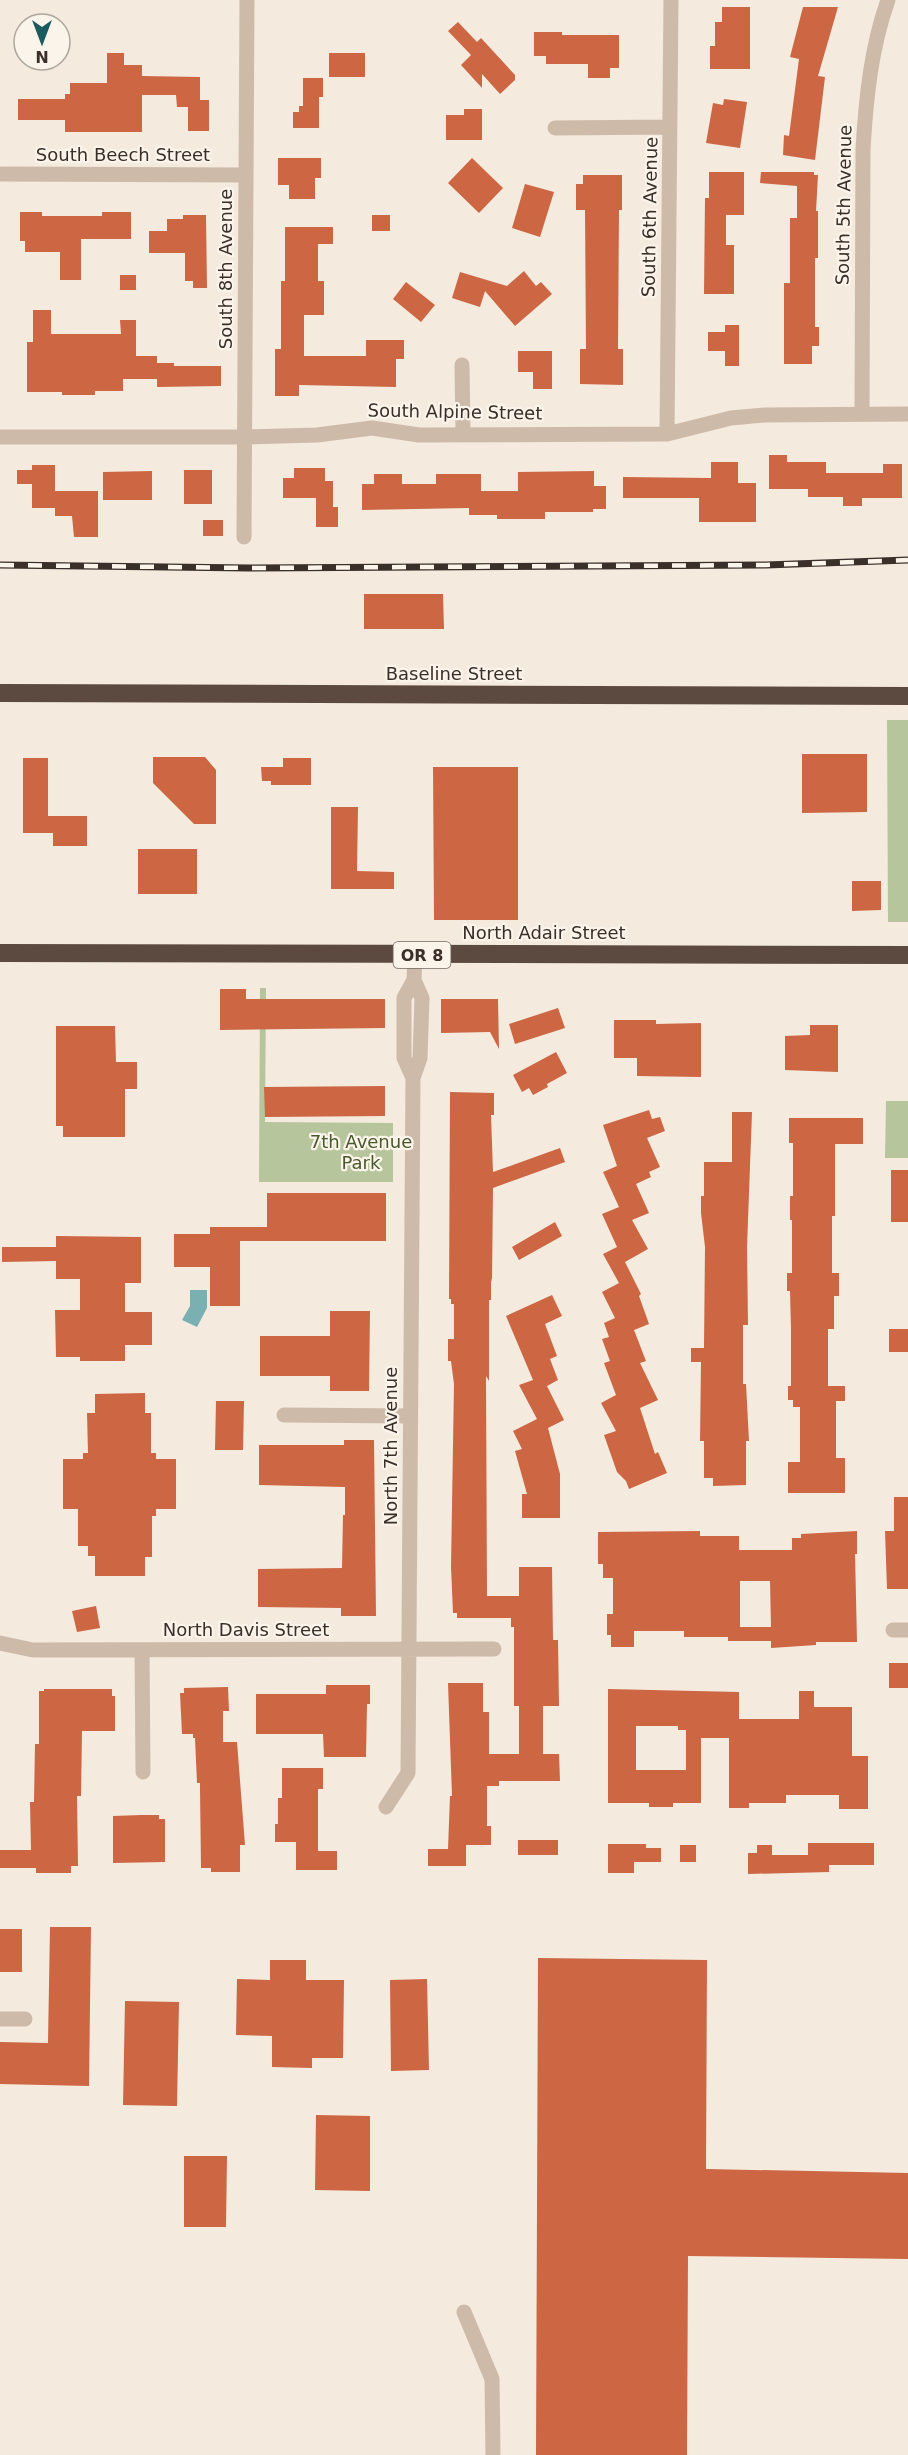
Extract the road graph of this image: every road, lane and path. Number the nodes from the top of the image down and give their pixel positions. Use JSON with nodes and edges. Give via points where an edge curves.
{"nodes":[{"id":1,"x":247,"y":0,"type":"edge"},
{"id":2,"x":671,"y":0,"type":"edge"},
{"id":3,"x":888,"y":0,"type":"edge"},
{"id":4,"x":555,"y":128,"type":"dead end"},
{"id":5,"x":670,"y":128,"type":"junction"},
{"id":6,"x":0,"y":174,"type":"edge"},
{"id":7,"x":246,"y":175,"type":"junction"},
{"id":8,"x":462,"y":365,"type":"dead end"},
{"id":9,"x":862,"y":414,"type":"junction"},
{"id":10,"x":908,"y":414,"type":"edge"},
{"id":11,"x":463,"y":434,"type":"junction"},
{"id":12,"x":667,"y":434,"type":"junction"},
{"id":13,"x":0,"y":437,"type":"edge"},
{"id":14,"x":244,"y":437,"type":"junction"},
{"id":15,"x":244,"y":537,"type":"dead end"},
{"id":16,"x":0,"y":693,"type":"edge"},
{"id":17,"x":908,"y":696,"type":"edge"},
{"id":18,"x":0,"y":953,"type":"edge"},
{"id":19,"x":415,"y":955,"type":"junction"},
{"id":20,"x":908,"y":955,"type":"edge"},
{"id":21,"x":284,"y":1415,"type":"dead end"},
{"id":22,"x":410,"y":1416,"type":"junction"},
{"id":23,"x":0,"y":1643,"type":"edge"},
{"id":24,"x":411,"y":1649,"type":"junction"},
{"id":25,"x":494,"y":1649,"type":"dead end"},
{"id":26,"x":142,"y":1650,"type":"junction"},
{"id":27,"x":143,"y":1772,"type":"dead end"},
{"id":28,"x":386,"y":1808,"type":"dead end"},
{"id":29,"x":0,"y":2019,"type":"edge"},
{"id":30,"x":25,"y":2019,"type":"dead end"},
{"id":31,"x":464,"y":2312,"type":"dead end"},
{"id":32,"x":493,"y":2455,"type":"edge"}],
"edges":[{"from":1,"to":7,"type":"street","name":"South 8th Avenue"},
{"from":2,"to":5,"type":"street","name":"South 6th Avenue"},
{"from":3,"to":9,"type":"street","name":"South 5th Avenue","via":[[870,67],[865,112]]},
{"from":4,"to":5,"type":"street"},
{"from":5,"to":12,"type":"street","name":"South 6th Avenue"},
{"from":6,"to":7,"type":"street","name":"South Beech Street"},
{"from":7,"to":14,"type":"street","name":"South 8th Avenue"},
{"from":8,"to":11,"type":"street"},
{"from":9,"to":10,"type":"street","name":"South Alpine Street"},
{"from":9,"to":12,"type":"street","name":"South Alpine Street","via":[[765,414]]},
{"from":11,"to":12,"type":"street","name":"South Alpine Street"},
{"from":11,"to":14,"type":"street","name":"South Alpine Street","via":[[419,435],[372,428],[317,435]]},
{"from":13,"to":14,"type":"street","name":"South Alpine Street"},
{"from":14,"to":15,"type":"street","name":"South 8th Avenue"},
{"from":16,"to":17,"type":"highway","name":"Baseline Street"},
{"from":18,"to":19,"type":"highway","name":"North Adair Street","number":"OR 8"},
{"from":19,"to":20,"type":"highway","name":"North Adair Street","number":"OR 8"},
{"from":19,"to":22,"type":"street","name":"North 7th Avenue","via":[[414,980],[422,998],[420,1058],[413,1078]]},
{"from":21,"to":22,"type":"street"},
{"from":22,"to":24,"type":"street","name":"North 7th Avenue"},
{"from":23,"to":26,"type":"street","name":"North Davis Street","via":[[33,1650]]},
{"from":24,"to":25,"type":"street","name":"North Davis Street"},
{"from":24,"to":26,"type":"street","name":"North Davis Street"},
{"from":24,"to":28,"type":"street","name":"North 7th Avenue","via":[[408,1773]]},
{"from":26,"to":27,"type":"street"},
{"from":29,"to":30,"type":"street"},
{"from":31,"to":32,"type":"street","via":[[492,2379]]}]}
